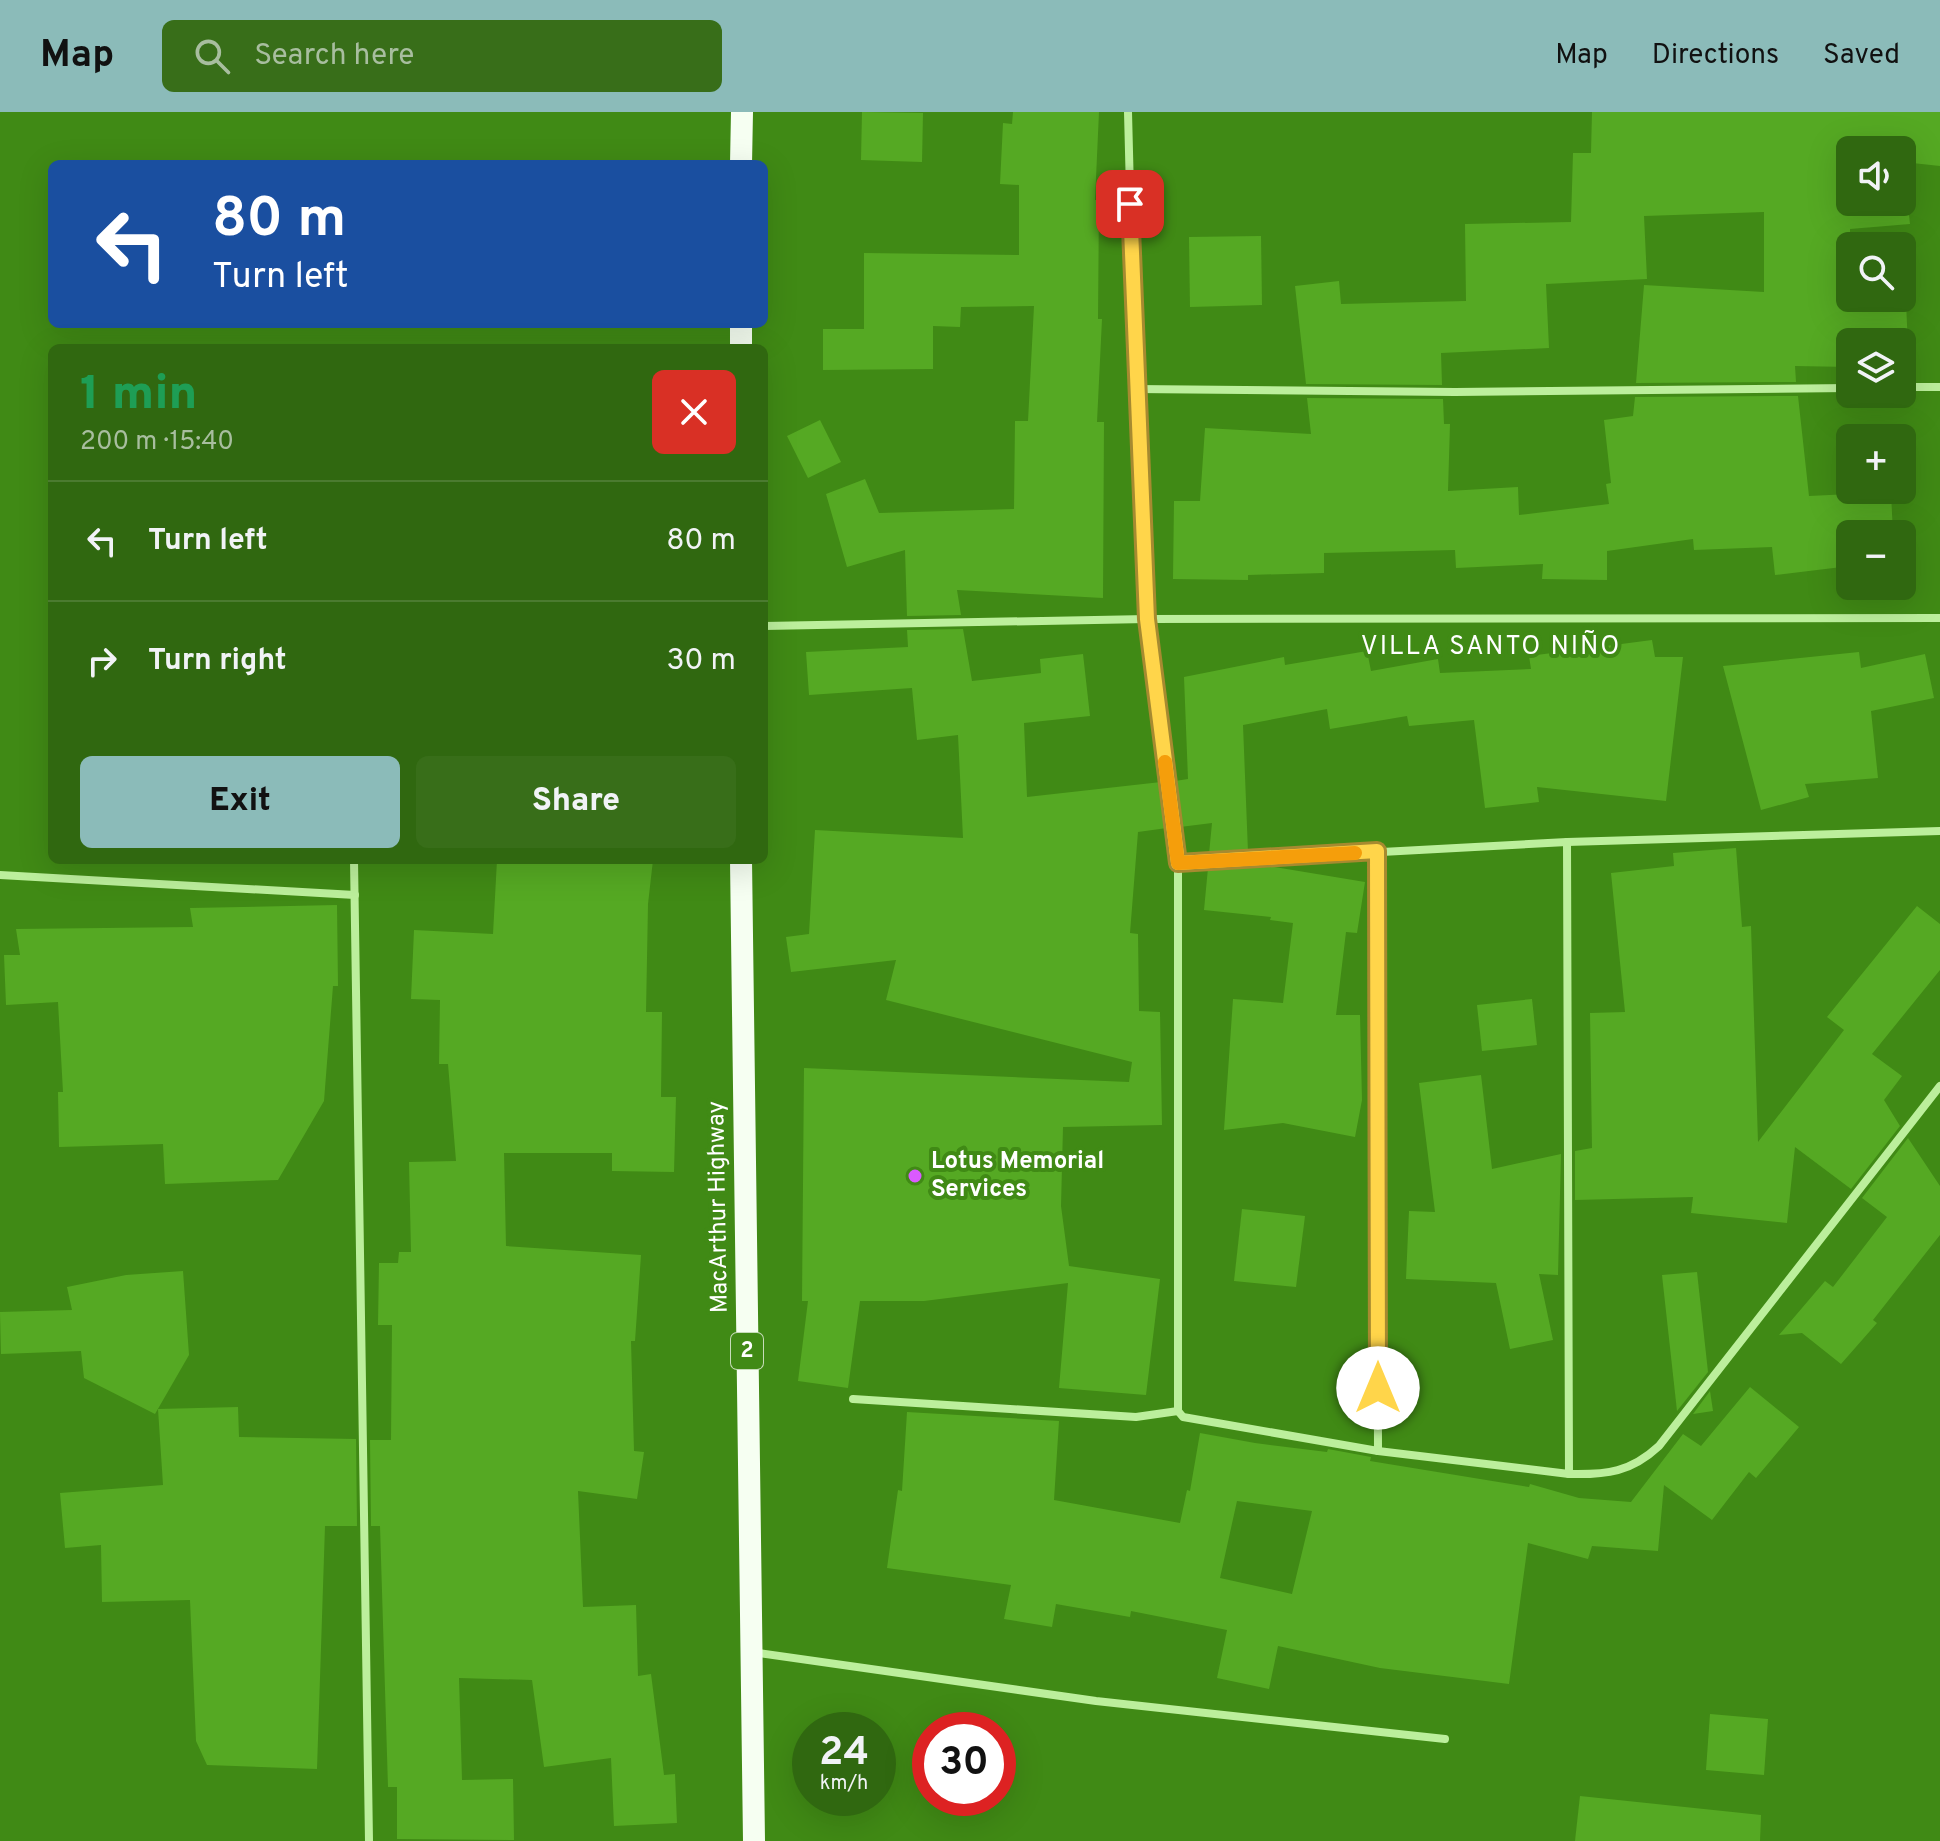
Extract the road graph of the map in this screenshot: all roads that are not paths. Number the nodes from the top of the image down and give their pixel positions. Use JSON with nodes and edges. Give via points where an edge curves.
{"nodes":[{"id":1,"x":742,"y":112,"type":"edge"},
{"id":2,"x":1128,"y":112,"type":"edge"},
{"id":3,"x":741,"y":160,"type":"edge"},
{"id":4,"x":1916,"y":387,"type":"edge"},
{"id":5,"x":1940,"y":387,"type":"edge"},
{"id":6,"x":1836,"y":388,"type":"edge"},
{"id":7,"x":1135,"y":389,"type":"junction"},
{"id":8,"x":1940,"y":618,"type":"edge"},
{"id":9,"x":1147,"y":619,"type":"junction"},
{"id":10,"x":768,"y":626,"type":"edge"},
{"id":11,"x":1940,"y":831,"type":"edge"},
{"id":12,"x":1567,"y":842,"type":"junction"},
{"id":13,"x":1377,"y":851,"type":"junction"},
{"id":14,"x":1178,"y":863,"type":"junction"},
{"id":15,"x":354,"y":864,"type":"edge"},
{"id":16,"x":741,"y":864,"type":"edge"},
{"id":17,"x":0,"y":875,"type":"edge"},
{"id":18,"x":355,"y":895,"type":"junction"},
{"id":19,"x":1940,"y":1086,"type":"edge"},
{"id":20,"x":853,"y":1399,"type":"dead end"},
{"id":21,"x":1178,"y":1411,"type":"junction"},
{"id":22,"x":1378,"y":1451,"type":"junction"},
{"id":23,"x":1569,"y":1474,"type":"junction"},
{"id":24,"x":751,"y":1651,"type":"junction"},
{"id":25,"x":1445,"y":1739,"type":"dead end"},
{"id":26,"x":369,"y":1841,"type":"edge"},
{"id":27,"x":754,"y":1841,"type":"edge"}],
"edges":[{"from":1,"to":3,"type":"highway"},
{"from":2,"to":7,"type":"street"},
{"from":4,"to":5,"type":"street"},
{"from":6,"to":7,"type":"street"},
{"from":7,"to":9,"type":"street"},
{"from":8,"to":9,"type":"street"},
{"from":9,"to":10,"type":"street"},
{"from":9,"to":14,"type":"street"},
{"from":11,"to":12,"type":"street"},
{"from":12,"to":13,"type":"street"},
{"from":12,"to":23,"type":"street"},
{"from":13,"to":14,"type":"street"},
{"from":13,"to":22,"type":"street"},
{"from":14,"to":21,"type":"street"},
{"from":15,"to":18,"type":"street"},
{"from":16,"to":24,"type":"highway","name":"MacArthur Highway","number":"2"},
{"from":17,"to":18,"type":"street"},
{"from":18,"to":26,"type":"street"},
{"from":19,"to":23,"type":"street","via":[[1659,1446],[1630,1469]]},
{"from":20,"to":21,"type":"street","via":[[1136,1417]]},
{"from":21,"to":22,"type":"street","via":[[1191,1419]]},
{"from":22,"to":23,"type":"street"},
{"from":24,"to":25,"type":"street","via":[[1065,1697]]},
{"from":24,"to":27,"type":"highway","name":"MacArthur Highway","number":"2"}]}
